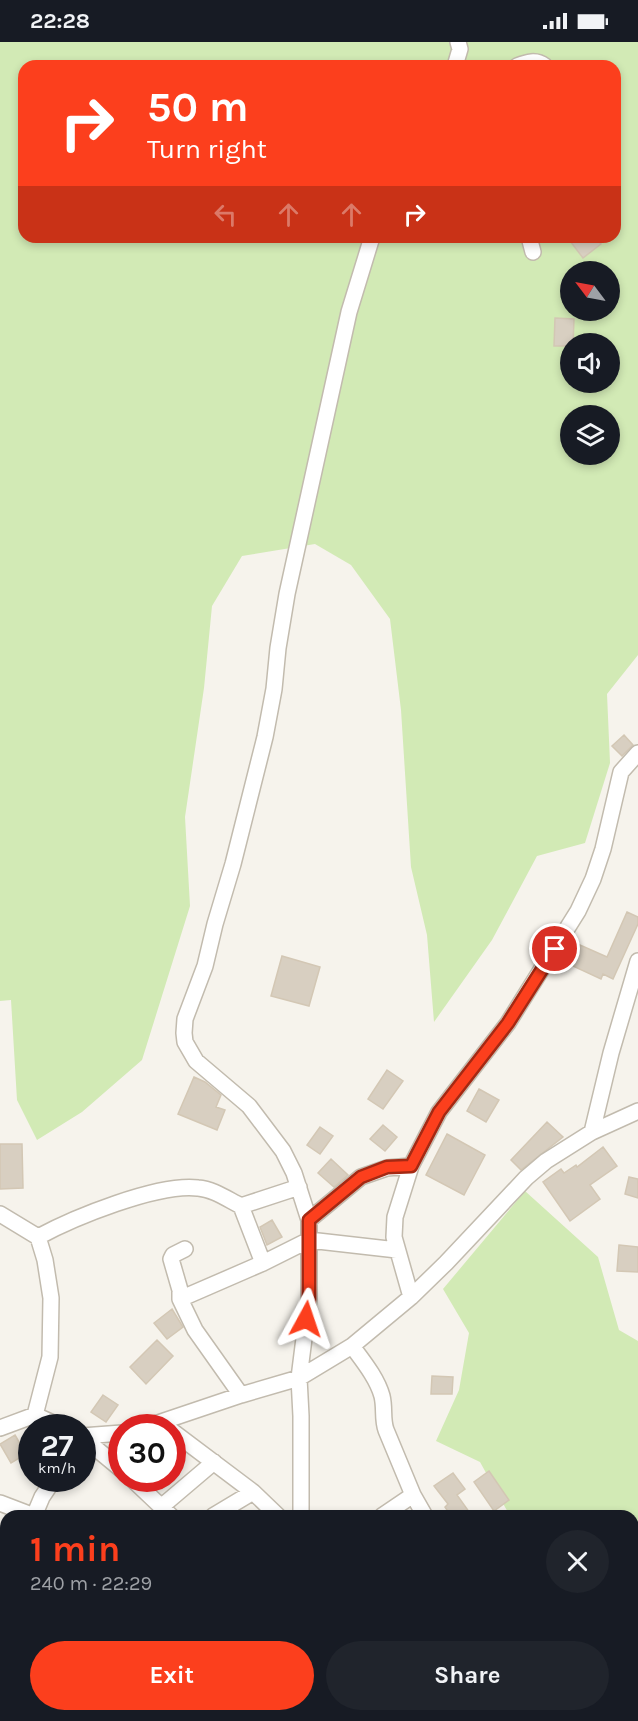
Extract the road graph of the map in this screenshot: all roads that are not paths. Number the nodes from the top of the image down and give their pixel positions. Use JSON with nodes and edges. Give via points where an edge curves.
{"nodes":[{"id":1,"x":458,"y":42,"type":"edge"},
{"id":2,"x":457,"y":60,"type":"edge"},
{"id":3,"x":370,"y":243,"type":"edge"},
{"id":4,"x":638,"y":753,"type":"edge"},
{"id":5,"x":638,"y":961,"type":"edge"},
{"id":6,"x":631,"y":1015,"type":"edge"},
{"id":7,"x":638,"y":1111,"type":"edge"},
{"id":8,"x":592,"y":1132,"type":"junction"},
{"id":9,"x":411,"y":1166,"type":"junction"},
{"id":10,"x":299,"y":1187,"type":"junction"},
{"id":11,"x":241,"y":1206,"type":"junction"},
{"id":12,"x":0,"y":1214,"type":"edge"},
{"id":13,"x":309,"y":1220,"type":"junction"},
{"id":14,"x":38,"y":1237,"type":"junction"},
{"id":15,"x":309,"y":1240,"type":"junction"},
{"id":16,"x":185,"y":1249,"type":"dead end"},
{"id":17,"x":397,"y":1250,"type":"junction"},
{"id":18,"x":263,"y":1263,"type":"junction"},
{"id":19,"x":411,"y":1297,"type":"junction"},
{"id":20,"x":180,"y":1299,"type":"junction"},
{"id":21,"x":352,"y":1346,"type":"junction"},
{"id":22,"x":299,"y":1378,"type":"junction"},
{"id":23,"x":241,"y":1395,"type":"junction"},
{"id":24,"x":35,"y":1414,"type":"edge"},
{"id":25,"x":186,"y":1419,"type":"edge"},
{"id":26,"x":18,"y":1421,"type":"edge"},
{"id":27,"x":0,"y":1428,"type":"edge"},
{"id":28,"x":186,"y":1441,"type":"edge"},
{"id":29,"x":96,"y":1448,"type":"edge"},
{"id":30,"x":108,"y":1458,"type":"edge"},
{"id":31,"x":214,"y":1462,"type":"junction"},
{"id":32,"x":45,"y":1492,"type":"edge"},
{"id":33,"x":145,"y":1492,"type":"edge"},
{"id":34,"x":253,"y":1492,"type":"junction"},
{"id":35,"x":413,"y":1495,"type":"junction"},
{"id":36,"x":0,"y":1503,"type":"edge"},
{"id":37,"x":19,"y":1510,"type":"edge"},
{"id":38,"x":37,"y":1510,"type":"edge"},
{"id":39,"x":164,"y":1510,"type":"edge"},
{"id":40,"x":168,"y":1510,"type":"edge"},
{"id":41,"x":223,"y":1510,"type":"edge"},
{"id":42,"x":272,"y":1510,"type":"edge"},
{"id":43,"x":301,"y":1510,"type":"edge"},
{"id":44,"x":391,"y":1510,"type":"edge"},
{"id":45,"x":422,"y":1510,"type":"edge"}],
"edges":[{"from":1,"to":2,"type":"street"},
{"from":3,"to":10,"type":"street","via":[[350,312],[287,594],[265,737],[205,966],[185,1019],[185,1042],[196,1061],[249,1106],[283,1151]]},
{"from":4,"to":9,"type":"street","via":[[621,772],[603,849],[578,911],[508,1023],[439,1112]]},
{"from":5,"to":6,"type":"street"},
{"from":6,"to":8,"type":"street","via":[[611,1053]]},
{"from":7,"to":8,"type":"street"},
{"from":8,"to":19,"type":"street","via":[[526,1178]]},
{"from":9,"to":13,"type":"street","via":[[387,1167],[361,1177]]},
{"from":9,"to":17,"type":"street","via":[[395,1217]]},
{"from":10,"to":11,"type":"street"},
{"from":10,"to":13,"type":"street"},
{"from":11,"to":14,"type":"street","via":[[198,1188],[175,1189],[64,1223]]},
{"from":11,"to":18,"type":"street"},
{"from":12,"to":14,"type":"street"},
{"from":13,"to":15,"type":"street"},
{"from":14,"to":24,"type":"street","via":[[51,1298],[52,1329],[50,1357]]},
{"from":15,"to":17,"type":"street"},
{"from":15,"to":18,"type":"street"},
{"from":15,"to":22,"type":"street","via":[[309,1299]]},
{"from":16,"to":20,"type":"street","via":[[171,1259]]},
{"from":17,"to":19,"type":"street"},
{"from":18,"to":20,"type":"street"},
{"from":19,"to":21,"type":"street"},
{"from":20,"to":23,"type":"street","via":[[195,1330]]},
{"from":21,"to":22,"type":"street"},
{"from":21,"to":35,"type":"street","via":[[379,1388],[383,1421]]},
{"from":22,"to":23,"type":"street"},
{"from":22,"to":43,"type":"street"},
{"from":23,"to":25,"type":"street"},
{"from":26,"to":27,"type":"street"},
{"from":28,"to":31,"type":"street"},
{"from":29,"to":30,"type":"street"},
{"from":31,"to":34,"type":"street"},
{"from":31,"to":40,"type":"street"},
{"from":32,"to":38,"type":"street"},
{"from":33,"to":39,"type":"street"},
{"from":34,"to":41,"type":"street"},
{"from":34,"to":42,"type":"street"},
{"from":35,"to":44,"type":"street"},
{"from":35,"to":45,"type":"street"},
{"from":36,"to":37,"type":"street"}]}
